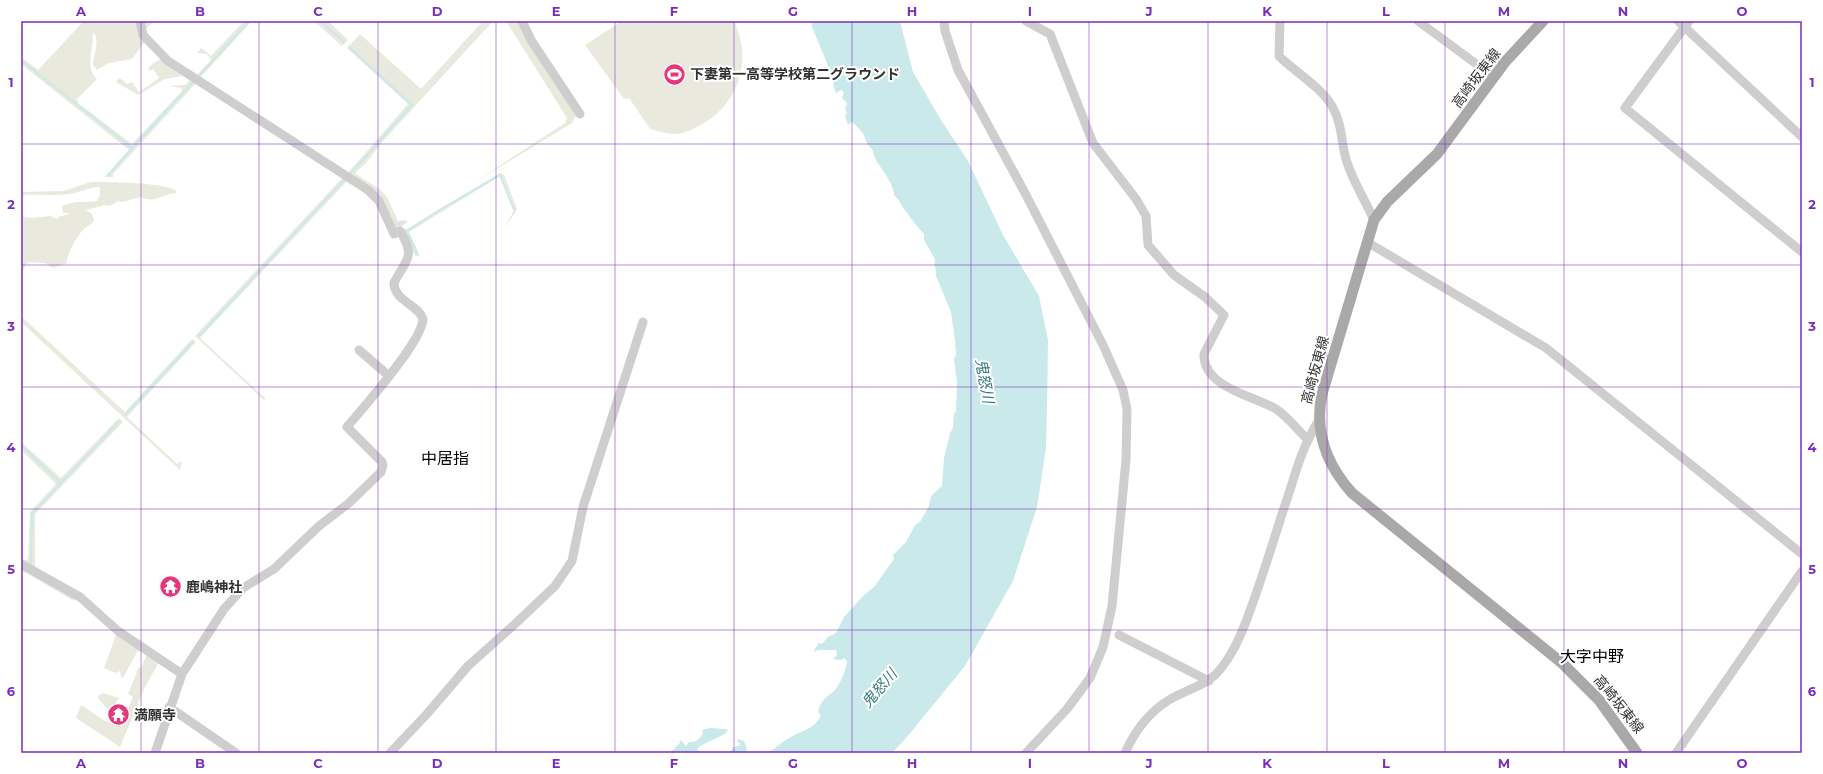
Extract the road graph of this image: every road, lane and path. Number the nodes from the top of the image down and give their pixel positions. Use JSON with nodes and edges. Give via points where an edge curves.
{"nodes":[{"id":1,"x":140,"y":21,"type":"edge"},
{"id":2,"x":522,"y":21,"type":"edge"},
{"id":3,"x":944,"y":21,"type":"edge"},
{"id":4,"x":1026,"y":21,"type":"edge"},
{"id":5,"x":1280,"y":21,"type":"edge"},
{"id":6,"x":1418,"y":21,"type":"edge"},
{"id":7,"x":1543,"y":21,"type":"edge"},
{"id":8,"x":1684,"y":23,"type":"edge"},
{"id":9,"x":1494,"y":76,"type":"junction"},
{"id":10,"x":580,"y":114,"type":"dead end"},
{"id":11,"x":1802,"y":136,"type":"edge"},
{"id":12,"x":1374,"y":220,"type":"junction"},
{"id":13,"x":1367,"y":242,"type":"junction"},
{"id":14,"x":1802,"y":252,"type":"edge"},
{"id":15,"x":643,"y":322,"type":"dead end"},
{"id":16,"x":359,"y":350,"type":"dead end"},
{"id":17,"x":389,"y":376,"type":"junction"},
{"id":18,"x":1319,"y":420,"type":"junction"},
{"id":19,"x":1307,"y":439,"type":"junction"},
{"id":20,"x":1802,"y":554,"type":"edge"},
{"id":21,"x":21,"y":564,"type":"edge"},
{"id":22,"x":1802,"y":571,"type":"edge"},
{"id":23,"x":1119,"y":635,"type":"dead end"},
{"id":24,"x":182,"y":674,"type":"junction"},
{"id":25,"x":1209,"y":681,"type":"junction"},
{"id":26,"x":169,"y":707,"type":"junction"},
{"id":27,"x":155,"y":753,"type":"edge"},
{"id":28,"x":236,"y":753,"type":"edge"},
{"id":29,"x":390,"y":753,"type":"edge"},
{"id":30,"x":1026,"y":753,"type":"edge"},
{"id":31,"x":1125,"y":753,"type":"edge"},
{"id":32,"x":1637,"y":753,"type":"edge"},
{"id":33,"x":1676,"y":753,"type":"edge"}],
"edges":[{"from":1,"to":17,"type":"street","via":[[143,35],[168,61],[368,190],[379,202],[394,234],[400,231],[410,255],[394,283],[394,288],[395,292],[422,316],[423,323],[410,347]]},
{"from":2,"to":10,"type":"street","via":[[531,40]]},
{"from":3,"to":30,"type":"street","via":[[958,70],[1026,193],[1102,345],[1123,390],[1127,409],[1126,460],[1112,606],[1103,647],[1090,678],[1068,709]]},
{"from":4,"to":19,"type":"street","via":[[1050,34],[1093,143],[1146,216],[1148,244],[1174,275],[1205,297],[1224,315],[1204,354],[1209,372],[1232,390],[1274,408]]},
{"from":5,"to":12,"type":"street","via":[[1279,56],[1321,92],[1332,106],[1342,133],[1351,174]]},
{"from":6,"to":9,"type":"street"},
{"from":7,"to":9,"type":"main road","name":"高崎坂東線"},
{"from":8,"to":11,"type":"street"},
{"from":8,"to":14,"type":"street","via":[[1625,108]]},
{"from":9,"to":12,"type":"main road","name":"高崎坂東線","via":[[1437,154],[1387,202]]},
{"from":12,"to":13,"type":"main road","name":"高崎坂東線"},
{"from":13,"to":18,"type":"main road","name":"高崎坂東線","via":[[1322,394]]},
{"from":13,"to":20,"type":"street","via":[[1546,348]]},
{"from":15,"to":29,"type":"street","via":[[583,507],[572,561],[568,568],[554,586],[468,666]]},
{"from":16,"to":17,"type":"street"},
{"from":17,"to":24,"type":"street","via":[[346,427],[382,462],[381,472],[274,569],[237,594],[215,621]]},
{"from":18,"to":19,"type":"street"},
{"from":18,"to":32,"type":"main road","name":"高崎坂東線","via":[[1323,443],[1331,464],[1352,493],[1562,663],[1599,700]]},
{"from":19,"to":25,"type":"street","via":[[1262,579],[1237,643],[1218,673]]},
{"from":21,"to":24,"type":"street","via":[[80,597],[118,631]]},
{"from":22,"to":33,"type":"street"},
{"from":23,"to":25,"type":"street"},
{"from":24,"to":26,"type":"street"},
{"from":25,"to":31,"type":"street","via":[[1169,700],[1154,711],[1141,726]]},
{"from":26,"to":27,"type":"street"},
{"from":26,"to":28,"type":"street"}]}
